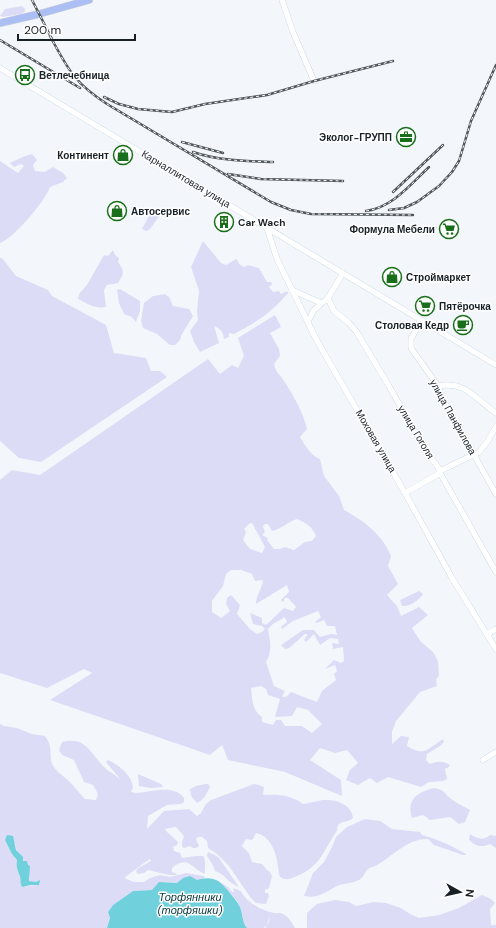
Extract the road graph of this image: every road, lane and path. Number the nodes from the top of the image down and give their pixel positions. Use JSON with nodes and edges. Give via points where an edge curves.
{"nodes":[{"id":1,"x":89,"y":0,"type":"edge"},
{"id":2,"x":282,"y":0,"type":"edge"},
{"id":3,"x":0,"y":23,"type":"edge"},
{"id":4,"x":0,"y":68,"type":"edge"},
{"id":5,"x":314,"y":81,"type":"dead end"},
{"id":6,"x":267,"y":228,"type":"junction"},
{"id":7,"x":343,"y":273,"type":"junction"},
{"id":8,"x":292,"y":290,"type":"junction"},
{"id":9,"x":328,"y":298,"type":"junction"},
{"id":10,"x":321,"y":303,"type":"junction"},
{"id":11,"x":421,"y":320,"type":"junction"},
{"id":12,"x":308,"y":321,"type":"junction"},
{"id":13,"x":496,"y":365,"type":"edge"},
{"id":14,"x":438,"y":386,"type":"junction"},
{"id":15,"x":496,"y":413,"type":"edge"},
{"id":16,"x":496,"y":427,"type":"edge"},
{"id":17,"x":474,"y":454,"type":"junction"},
{"id":18,"x":440,"y":473,"type":"junction"},
{"id":19,"x":406,"y":493,"type":"junction"},
{"id":20,"x":496,"y":494,"type":"edge"},
{"id":21,"x":496,"y":572,"type":"edge"},
{"id":22,"x":496,"y":629,"type":"edge"},
{"id":23,"x":487,"y":634,"type":"junction"},
{"id":24,"x":496,"y":649,"type":"edge"},
{"id":25,"x":496,"y":752,"type":"edge"},
{"id":26,"x":483,"y":760,"type":"dead end"}],
"edges":[{"from":1,"to":3,"type":"main road"},
{"from":2,"to":5,"type":"street"},
{"from":4,"to":6,"type":"street","name":"Карналлитовая улица"},
{"from":6,"to":7,"type":"street","name":"Карналлитовая улица"},
{"from":6,"to":8,"type":"street","name":"Моховая улица","via":[[277,259]]},
{"from":7,"to":9,"type":"street"},
{"from":7,"to":11,"type":"street","name":"Карналлитовая улица"},
{"from":8,"to":10,"type":"street"},
{"from":8,"to":12,"type":"street","name":"Моховая улица"},
{"from":9,"to":10,"type":"street"},
{"from":9,"to":18,"type":"street","name":"улица Гоголя","via":[[334,311],[356,331]]},
{"from":10,"to":12,"type":"street"},
{"from":11,"to":13,"type":"street","name":"Карналлитовая улица"},
{"from":11,"to":14,"type":"street","name":"улица Панфилова","via":[[411,339],[411,348]]},
{"from":12,"to":19,"type":"street","name":"Моховая улица"},
{"from":14,"to":15,"type":"street","via":[[452,385],[466,390]]},
{"from":14,"to":17,"type":"street","name":"улица Панфилова","via":[[442,398]]},
{"from":16,"to":17,"type":"street","via":[[479,452]]},
{"from":17,"to":18,"type":"street"},
{"from":17,"to":20,"type":"street","name":"улица Панфилова"},
{"from":18,"to":19,"type":"street"},
{"from":18,"to":21,"type":"street","name":"улица Гоголя"},
{"from":19,"to":23,"type":"street","name":"Моховая улица","via":[[452,578]]},
{"from":22,"to":23,"type":"street"},
{"from":23,"to":24,"type":"street","name":"Моховая улица"},
{"from":25,"to":26,"type":"street"}]}
